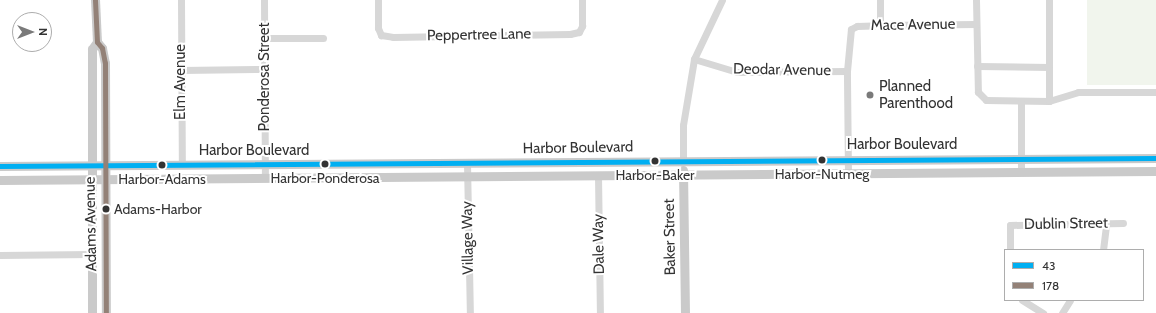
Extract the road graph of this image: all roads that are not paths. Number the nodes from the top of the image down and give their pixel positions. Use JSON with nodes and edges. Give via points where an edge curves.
{"nodes":[{"id":1,"x":95,"y":0,"type":"edge"},
{"id":2,"x":180,"y":0,"type":"edge"},
{"id":3,"x":264,"y":0,"type":"edge"},
{"id":4,"x":378,"y":0,"type":"edge"},
{"id":5,"x":582,"y":0,"type":"edge"},
{"id":6,"x":722,"y":0,"type":"edge"},
{"id":7,"x":880,"y":0,"type":"edge"},
{"id":8,"x":976,"y":0,"type":"edge"},
{"id":9,"x":1049,"y":0,"type":"edge"},
{"id":10,"x":976,"y":24,"type":"junction"},
{"id":11,"x":880,"y":25,"type":"junction"},
{"id":12,"x":264,"y":38,"type":"junction"},
{"id":13,"x":323,"y":38,"type":"dead end"},
{"id":14,"x":97,"y":42,"type":"junction"},
{"id":15,"x":694,"y":59,"type":"junction"},
{"id":16,"x":978,"y":66,"type":"junction"},
{"id":17,"x":1049,"y":67,"type":"junction"},
{"id":18,"x":264,"y":69,"type":"junction"},
{"id":19,"x":181,"y":70,"type":"junction"},
{"id":20,"x":847,"y":71,"type":"junction"},
{"id":21,"x":1156,"y":92,"type":"edge"},
{"id":22,"x":1049,"y":101,"type":"junction"},
{"id":23,"x":1021,"y":102,"type":"junction"},
{"id":24,"x":1021,"y":158,"type":"junction"},
{"id":25,"x":1152,"y":158,"type":"edge"},
{"id":26,"x":848,"y":159,"type":"junction"},
{"id":27,"x":683,"y":160,"type":"junction"},
{"id":28,"x":467,"y":163,"type":"junction"},
{"id":29,"x":92,"y":165,"type":"junction"},
{"id":30,"x":104,"y":165,"type":"junction"},
{"id":31,"x":182,"y":165,"type":"junction"},
{"id":32,"x":266,"y":165,"type":"junction"},
{"id":33,"x":0,"y":166,"type":"edge"},
{"id":34,"x":1153,"y":171,"type":"edge"},
{"id":35,"x":1021,"y":172,"type":"junction"},
{"id":36,"x":848,"y":174,"type":"junction"},
{"id":37,"x":598,"y":175,"type":"junction"},
{"id":38,"x":683,"y":175,"type":"junction"},
{"id":39,"x":467,"y":177,"type":"junction"},
{"id":40,"x":265,"y":178,"type":"junction"},
{"id":41,"x":92,"y":179,"type":"junction"},
{"id":42,"x":104,"y":179,"type":"junction"},
{"id":43,"x":0,"y":180,"type":"edge"},
{"id":44,"x":1123,"y":223,"type":"dead end"},
{"id":45,"x":1106,"y":224,"type":"junction"},
{"id":46,"x":1010,"y":249,"type":"edge"},
{"id":47,"x":1103,"y":249,"type":"edge"},
{"id":48,"x":92,"y":254,"type":"junction"},
{"id":49,"x":0,"y":255,"type":"edge"},
{"id":50,"x":1024,"y":301,"type":"edge"},
{"id":51,"x":1069,"y":301,"type":"edge"},
{"id":52,"x":92,"y":302,"type":"junction"},
{"id":53,"x":106,"y":302,"type":"junction"},
{"id":54,"x":92,"y":313,"type":"edge"},
{"id":55,"x":106,"y":313,"type":"edge"},
{"id":56,"x":470,"y":313,"type":"edge"},
{"id":57,"x":600,"y":313,"type":"edge"},
{"id":58,"x":685,"y":313,"type":"edge"},
{"id":59,"x":1043,"y":313,"type":"edge"},
{"id":60,"x":1062,"y":313,"type":"edge"}],
"edges":[{"from":1,"to":14,"type":"main road","name":"Adams Avenue"},
{"from":2,"to":19,"type":"street","name":"Elm Avenue"},
{"from":3,"to":12,"type":"street","name":"Ponderosa Street"},
{"from":4,"to":5,"type":"street","name":"Peppertree Lane","via":[[378,28],[381,35],[393,37],[570,34],[579,32],[582,26]]},
{"from":6,"to":15,"type":"street","name":"Baker Street"},
{"from":7,"to":11,"type":"street"},
{"from":8,"to":10,"type":"street"},
{"from":9,"to":17,"type":"street"},
{"from":10,"to":11,"type":"street","name":"Mace Avenue"},
{"from":10,"to":16,"type":"street"},
{"from":11,"to":20,"type":"street","name":"Mace Avenue","via":[[857,26],[851,29]]},
{"from":12,"to":13,"type":"street"},
{"from":12,"to":18,"type":"street","name":"Ponderosa Street"},
{"from":14,"to":29,"type":"main road","name":"Adams Avenue","via":[[92,49]]},
{"from":14,"to":30,"type":"main road","name":"Adams Avenue","via":[[102,48],[105,63]]},
{"from":15,"to":20,"type":"street","name":"Deodar Avenue","via":[[737,72]]},
{"from":15,"to":27,"type":"street","name":"Baker Street","via":[[683,125]]},
{"from":16,"to":17,"type":"street"},
{"from":16,"to":23,"type":"street","via":[[978,92],[986,100]]},
{"from":17,"to":22,"type":"street"},
{"from":18,"to":19,"type":"street"},
{"from":18,"to":32,"type":"street","name":"Ponderosa Street"},
{"from":19,"to":31,"type":"street","name":"Elm Avenue"},
{"from":20,"to":26,"type":"street"},
{"from":21,"to":22,"type":"street","via":[[1078,92]]},
{"from":22,"to":23,"type":"street"},
{"from":23,"to":24,"type":"street"},
{"from":24,"to":25,"type":"main road","name":"Harbor Boulevard"},
{"from":24,"to":26,"type":"main road","name":"Harbor Boulevard"},
{"from":24,"to":35,"type":"street"},
{"from":25,"to":34,"type":"main road"},
{"from":26,"to":27,"type":"main road","name":"Harbor Boulevard"},
{"from":26,"to":36,"type":"street"},
{"from":27,"to":28,"type":"main road","name":"Harbor Boulevard"},
{"from":27,"to":38,"type":"main road","name":"Baker Street"},
{"from":28,"to":32,"type":"main road","name":"Harbor Boulevard"},
{"from":28,"to":39,"type":"street","name":"Village Way"},
{"from":29,"to":30,"type":"main road","name":"Harbor Boulevard"},
{"from":29,"to":33,"type":"main road","name":"Harbor Boulevard"},
{"from":29,"to":41,"type":"main road","name":"Adams Avenue"},
{"from":30,"to":31,"type":"main road","name":"Harbor Boulevard"},
{"from":30,"to":42,"type":"main road","name":"Adams Avenue"},
{"from":31,"to":32,"type":"main road","name":"Harbor Boulevard"},
{"from":32,"to":40,"type":"street","name":"Ponderosa Street"},
{"from":34,"to":35,"type":"main road","name":"Harbor Boulevard"},
{"from":35,"to":36,"type":"main road","name":"Harbor Boulevard"},
{"from":36,"to":38,"type":"main road","name":"Harbor Boulevard"},
{"from":37,"to":38,"type":"main road","name":"Harbor Boulevard"},
{"from":37,"to":39,"type":"main road","name":"Harbor Boulevard"},
{"from":37,"to":57,"type":"street","name":"Dale Way"},
{"from":38,"to":58,"type":"main road","name":"Baker Street"},
{"from":39,"to":40,"type":"main road","name":"Harbor Boulevard"},
{"from":39,"to":56,"type":"street","name":"Village Way"},
{"from":40,"to":42,"type":"main road","name":"Harbor Boulevard"},
{"from":41,"to":42,"type":"main road","name":"Harbor Boulevard"},
{"from":41,"to":43,"type":"main road","name":"Harbor Boulevard"},
{"from":41,"to":48,"type":"main road","name":"Adams Avenue"},
{"from":42,"to":53,"type":"main road","name":"Adams Avenue"},
{"from":44,"to":45,"type":"street","name":"Dublin Street"},
{"from":45,"to":46,"type":"street","name":"Dublin Street","via":[[1010,225]]},
{"from":45,"to":47,"type":"street"},
{"from":48,"to":49,"type":"street"},
{"from":48,"to":52,"type":"main road","name":"Adams Avenue"},
{"from":48,"to":53,"type":"main road","via":[[98,259],[101,290]]},
{"from":50,"to":59,"type":"street"},
{"from":51,"to":60,"type":"street"},
{"from":52,"to":53,"type":"main road"},
{"from":52,"to":54,"type":"main road","name":"Adams Avenue"},
{"from":53,"to":55,"type":"main road","name":"Adams Avenue"}]}
